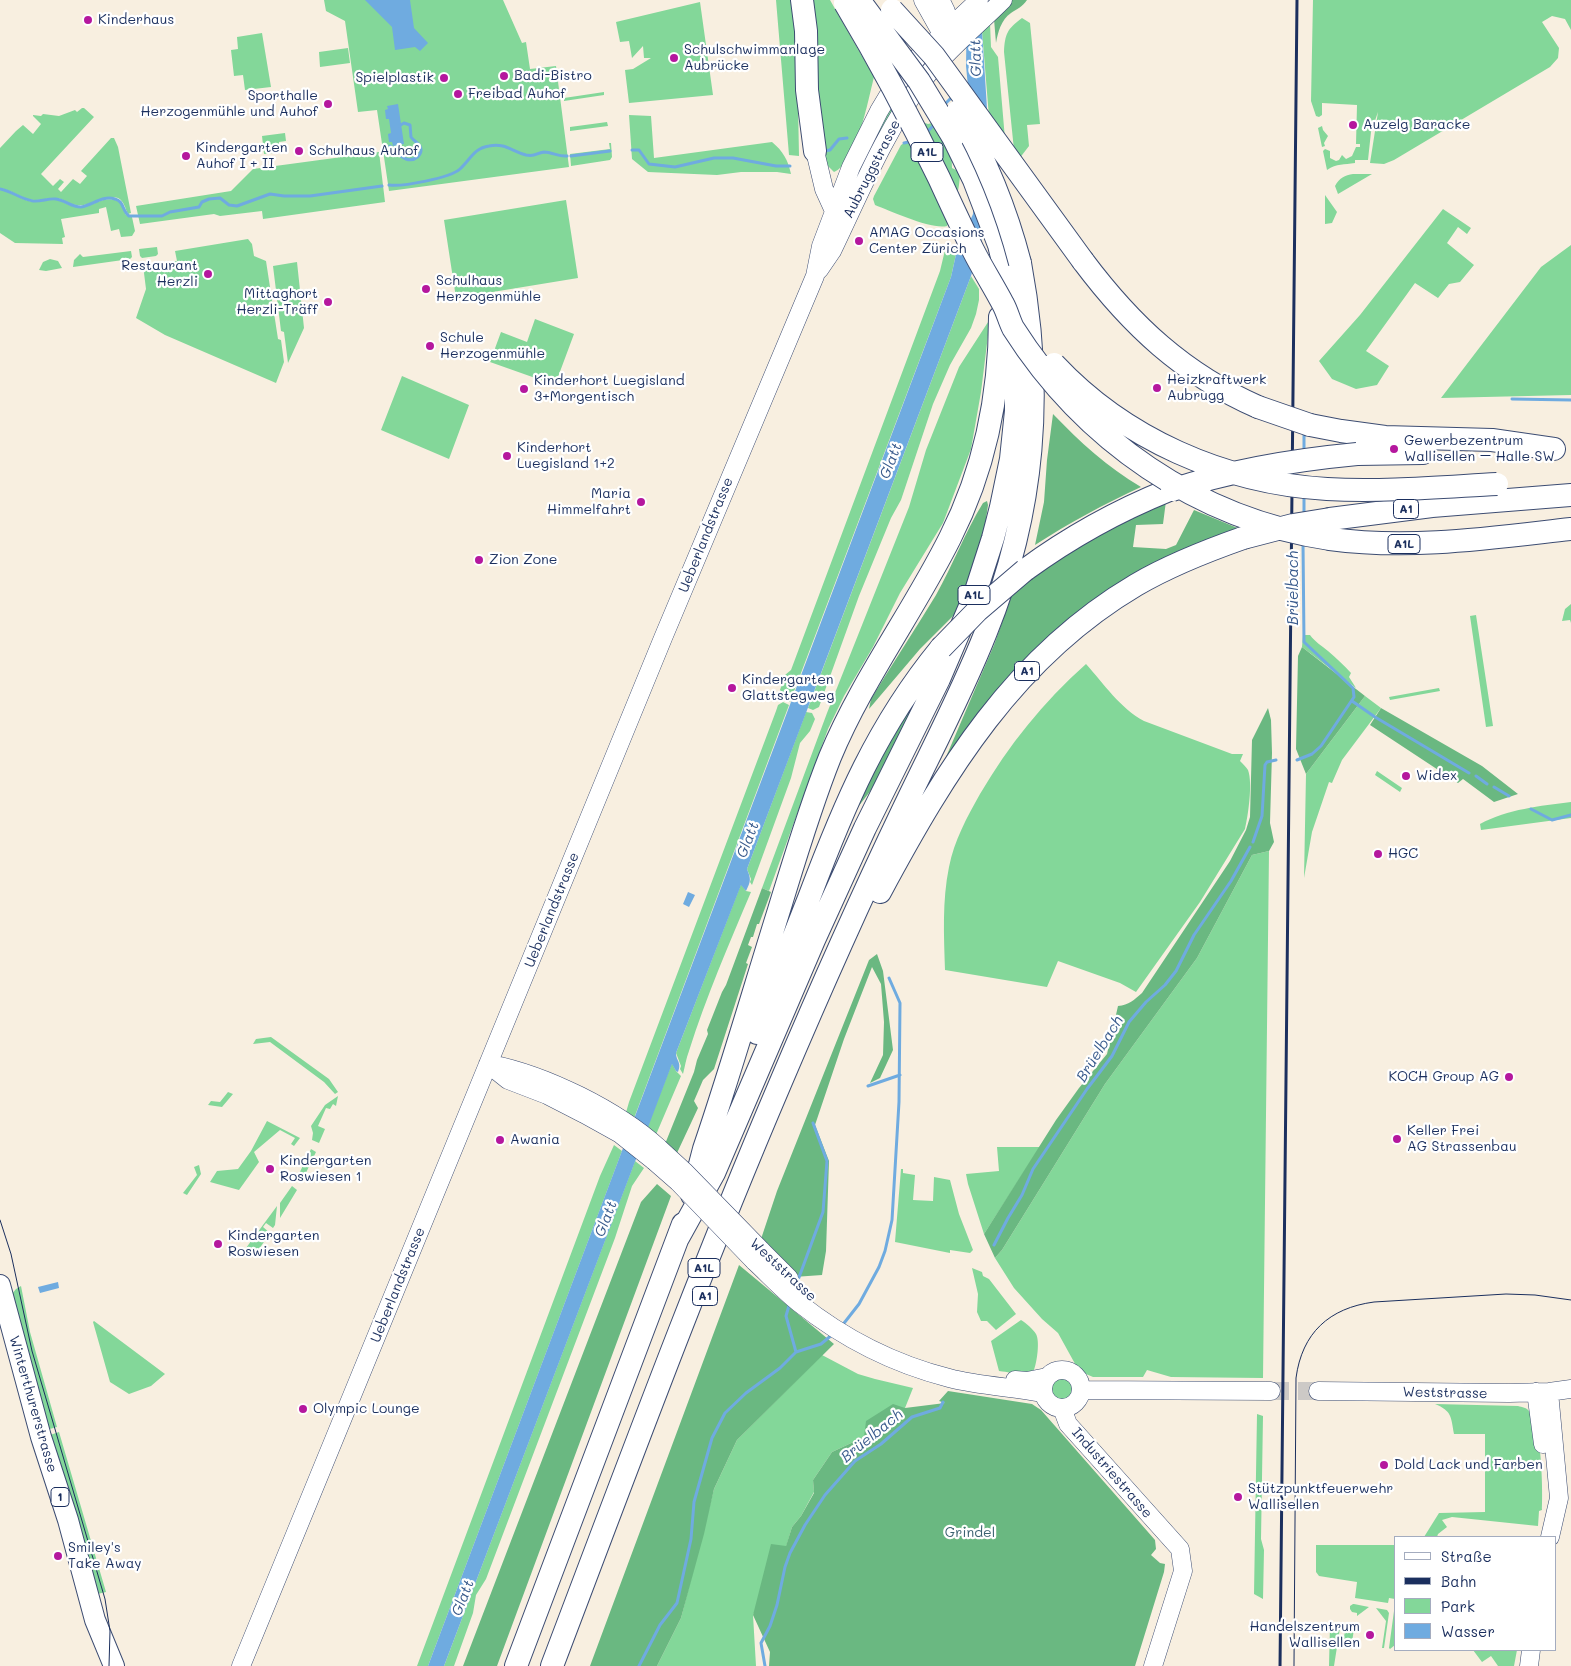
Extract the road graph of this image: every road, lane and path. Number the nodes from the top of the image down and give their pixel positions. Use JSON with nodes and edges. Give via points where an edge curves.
{"nodes":[{"id":1,"x":802,"y":0,"type":"edge"},
{"id":2,"x":923,"y":0,"type":"edge"},
{"id":3,"x":979,"y":0,"type":"edge"},
{"id":4,"x":849,"y":1,"type":"edge"},
{"id":5,"x":1000,"y":3,"type":"edge"},
{"id":6,"x":888,"y":5,"type":"edge"},
{"id":7,"x":951,"y":24,"type":"edge"},
{"id":8,"x":815,"y":151,"type":"joint"},
{"id":9,"x":869,"y":174,"type":"junction"},
{"id":10,"x":844,"y":186,"type":"junction"},
{"id":11,"x":824,"y":189,"type":"junction"},
{"id":12,"x":834,"y":211,"type":"junction"},
{"id":13,"x":1008,"y":272,"type":"junction"},
{"id":14,"x":814,"y":276,"type":"junction"},
{"id":15,"x":1003,"y":304,"type":"junction"},
{"id":16,"x":1562,"y":449,"type":"edge"},
{"id":17,"x":1571,"y":482,"type":"edge"},
{"id":18,"x":1571,"y":495,"type":"edge"},
{"id":19,"x":1571,"y":529,"type":"edge"},
{"id":20,"x":488,"y":1064,"type":"junction"},
{"id":21,"x":689,"y":1210,"type":"junction"},
{"id":22,"x":678,"y":1238,"type":"junction"},
{"id":23,"x":0,"y":1285,"type":"edge"},
{"id":24,"x":1045,"y":1385,"type":"junction"},
{"id":25,"x":1571,"y":1389,"type":"edge"},
{"id":26,"x":1080,"y":1390,"type":"junction"},
{"id":27,"x":1271,"y":1391,"type":"tunnel mouth"},
{"id":28,"x":1318,"y":1392,"type":"tunnel mouth"},
{"id":29,"x":1542,"y":1392,"type":"junction"},
{"id":30,"x":1062,"y":1408,"type":"junction"},
{"id":31,"x":1167,"y":1536,"type":"junction"},
{"id":32,"x":1549,"y":1536,"type":"edge"},
{"id":33,"x":1531,"y":1651,"type":"edge"},
{"id":34,"x":114,"y":1666,"type":"edge"},
{"id":35,"x":242,"y":1666,"type":"edge"},
{"id":36,"x":516,"y":1666,"type":"edge"},
{"id":37,"x":552,"y":1666,"type":"edge"},
{"id":38,"x":565,"y":1666,"type":"edge"},
{"id":39,"x":1143,"y":1666,"type":"edge"},
{"id":40,"x":1153,"y":1666,"type":"edge"},
{"id":41,"x":1529,"y":1666,"type":"edge"}],
"edges":[{"from":1,"to":8,"type":"highway"},
{"from":2,"to":7,"type":"street"},
{"from":3,"to":7,"type":"street","name":"Aubruggstrasse"},
{"from":4,"to":13,"type":"highway","number":"A1L","bridge":true,"via":[[915,75],[949,129],[974,180]]},
{"from":4,"to":15,"type":"highway","number":"A1L","bridge":true,"via":[[973,251]]},
{"from":5,"to":7,"type":"street","name":"Aubruggstrasse"},
{"from":6,"to":13,"type":"highway","number":"A1L","bridge":true,"via":[[972,134],[996,186],[1005,212]]},
{"from":6,"to":16,"type":"highway","number":"A1L","bridge":true,"via":[[934,56],[1083,261],[1126,314],[1164,350],[1209,382],[1258,407],[1310,425],[1359,434],[1492,440]]},
{"from":7,"to":9,"type":"street","name":"Aubruggstrasse","via":[[936,66],[896,121]]},
{"from":7,"to":10,"type":"street","name":"Aubruggstrasse","via":[[917,58],[888,96],[866,135]]},
{"from":8,"to":11,"type":"street"},
{"from":9,"to":10,"type":"street"},
{"from":9,"to":14,"type":"street","name":"Aubruggstrasse","via":[[832,251]]},
{"from":10,"to":11,"type":"street"},
{"from":10,"to":12,"type":"street","name":"Aubruggstrasse"},
{"from":11,"to":12,"type":"street"},
{"from":12,"to":14,"type":"street","name":"Ueberlandstrasse","via":[[820,246]]},
{"from":13,"to":21,"type":"highway","number":"A1L","via":[[989,425],[967,502],[951,537],[856,702],[821,780],[704,1149]]},
{"from":13,"to":22,"type":"highway","number":"A1L","via":[[1015,341],[1015,427],[1005,491],[983,570],[943,671],[828,908],[714,1173]]},
{"from":13,"to":37,"type":"highway","number":"A1L","via":[[1028,311],[1033,418],[1026,494],[1004,585],[976,657],[847,931],[757,1138]]},
{"from":14,"to":20,"type":"street","name":"Ueberlandstrasse"},
{"from":15,"to":17,"type":"highway","number":"A1L","bridge":true,"via":[[1059,370],[1114,416],[1168,448],[1225,471],[1275,483],[1334,489]]},
{"from":15,"to":19,"type":"highway","number":"A1L","bridge":true,"via":[[1012,325],[1042,369],[1067,400],[1098,430],[1158,475],[1225,510],[1300,533],[1381,544],[1454,542]]},
{"from":16,"to":21,"type":"highway","bridge":true,"via":[[1343,456],[1218,475],[1136,504],[1066,541],[976,610],[925,667],[893,714],[853,788]]},
{"from":18,"to":38,"type":"highway","number":"A1","bridge":true,"via":[[1358,514],[1293,525],[1243,538],[1190,558],[1136,585],[1090,616],[1028,670],[991,713],[914,832],[848,957],[764,1151],[694,1326]]},
{"from":20,"to":24,"type":"street","name":"Weststrasse","bridge":true,"via":[[508,1080],[591,1103],[626,1123],[656,1154],[684,1171],[804,1292],[861,1338],[950,1368]]},
{"from":20,"to":35,"type":"street","name":"Ueberlandstrasse"},
{"from":21,"to":22,"type":"highway"},
{"from":22,"to":36,"type":"highway"},
{"from":23,"to":34,"type":"main road","name":"Winterthurerstrasse","number":"1","via":[[95,1620]]},
{"from":24,"to":26,"type":"street","name":"Weststrasse","via":[[1056,1371],[1067,1371],[1077,1378]]},
{"from":24,"to":30,"type":"street","via":[[1049,1403]]},
{"from":25,"to":29,"type":"street","name":"Weststrasse"},
{"from":26,"to":27,"type":"street"},
{"from":26,"to":30,"type":"street","via":[[1072,1405]]},
{"from":28,"to":29,"type":"street","name":"Weststrasse"},
{"from":29,"to":32,"type":"street","via":[[1559,1498]]},
{"from":30,"to":31,"type":"street","name":"Industriestrasse","via":[[1068,1424]]},
{"from":31,"to":39,"type":"street","name":"Industriestrasse","via":[[1172,1567]]},
{"from":31,"to":40,"type":"street","name":"Industriestrasse","via":[[1180,1549],[1183,1571]]},
{"from":33,"to":41,"type":"street"}]}
